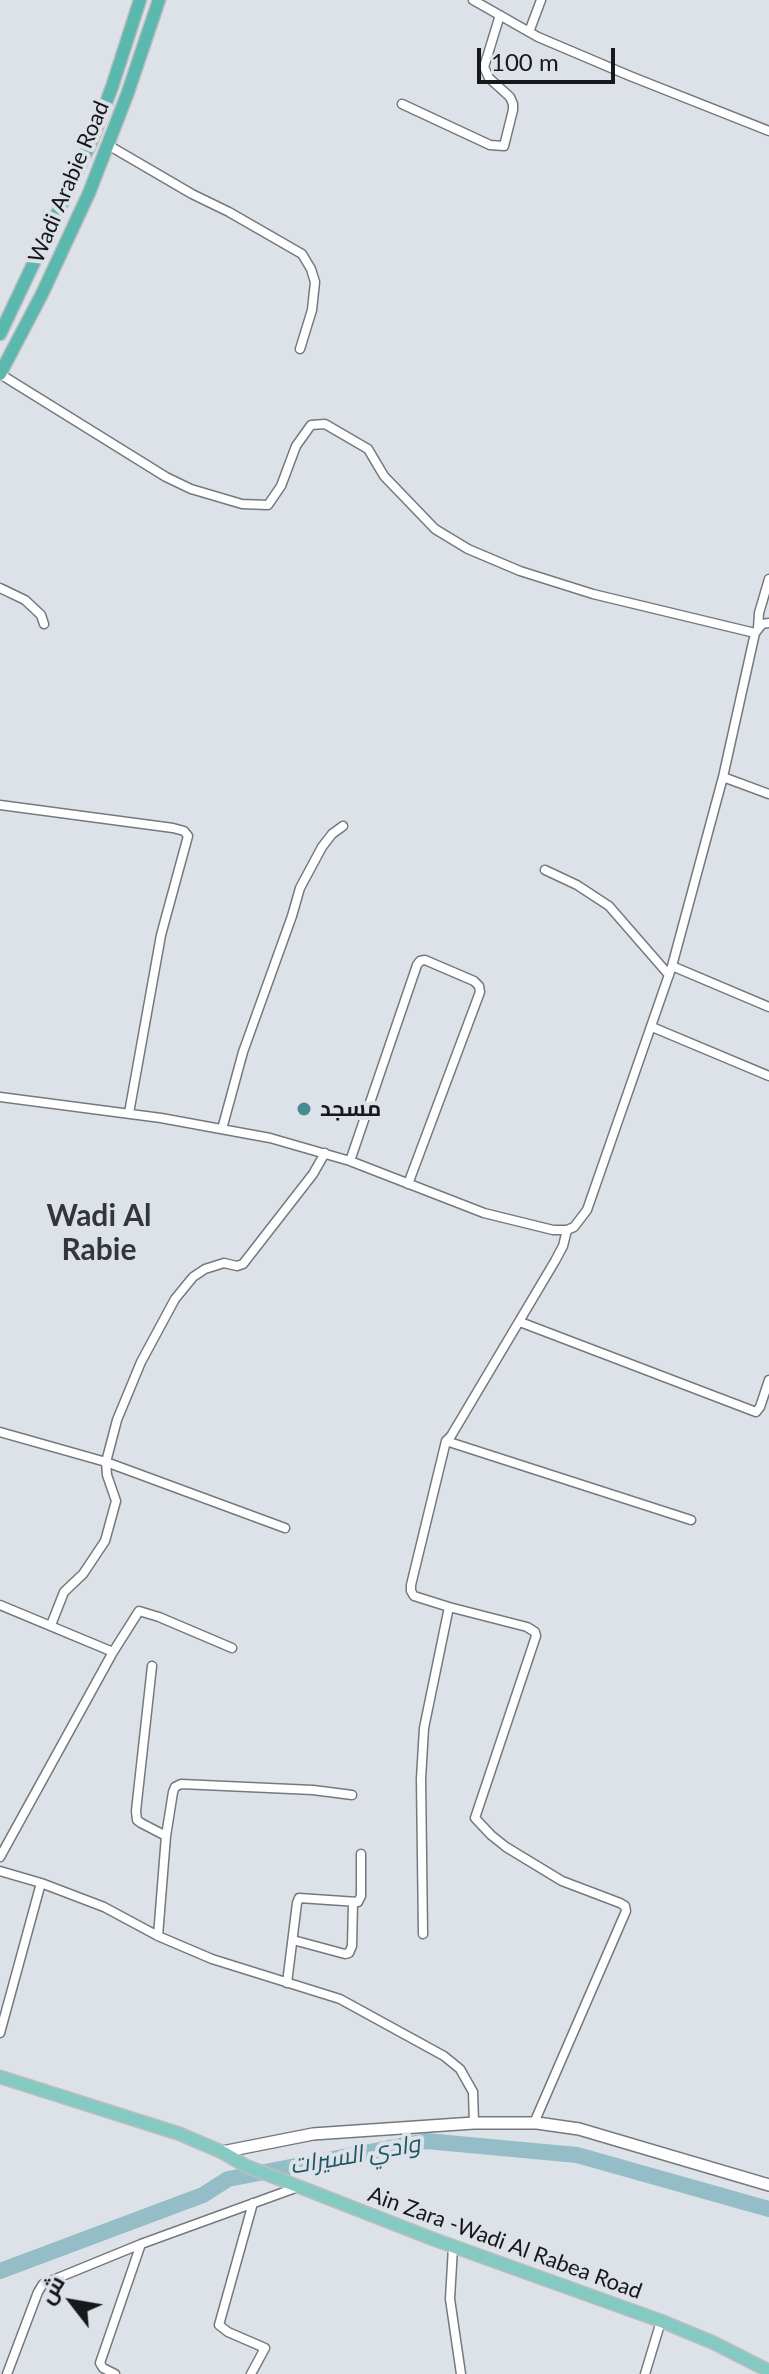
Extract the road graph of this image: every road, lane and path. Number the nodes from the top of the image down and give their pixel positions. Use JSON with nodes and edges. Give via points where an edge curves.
{"nodes":[{"id":1,"x":140,"y":0,"type":"edge"},
{"id":2,"x":159,"y":0,"type":"edge"},
{"id":3,"x":473,"y":0,"type":"edge"},
{"id":4,"x":541,"y":0,"type":"edge"},
{"id":5,"x":500,"y":15,"type":"junction"},
{"id":6,"x":529,"y":32,"type":"junction"},
{"id":7,"x":402,"y":104,"type":"dead end"},
{"id":8,"x":769,"y":131,"type":"edge"},
{"id":9,"x":108,"y":145,"type":"junction"},
{"id":10,"x":0,"y":334,"type":"edge"},
{"id":11,"x":300,"y":349,"type":"dead end"},
{"id":12,"x":0,"y":374,"type":"edge"},
{"id":13,"x":769,"y":579,"type":"edge"},
{"id":14,"x":0,"y":588,"type":"edge"},
{"id":15,"x":769,"y":623,"type":"edge"},
{"id":16,"x":44,"y":624,"type":"dead end"},
{"id":17,"x":756,"y":631,"type":"junction"},
{"id":18,"x":723,"y":777,"type":"junction"},
{"id":19,"x":769,"y":794,"type":"edge"},
{"id":20,"x":0,"y":805,"type":"edge"},
{"id":21,"x":343,"y":826,"type":"dead end"},
{"id":22,"x":545,"y":870,"type":"dead end"},
{"id":23,"x":670,"y":970,"type":"junction"},
{"id":24,"x":769,"y":1007,"type":"edge"},
{"id":25,"x":652,"y":1027,"type":"junction"},
{"id":26,"x":769,"y":1076,"type":"edge"},
{"id":27,"x":0,"y":1097,"type":"edge"},
{"id":28,"x":129,"y":1113,"type":"junction"},
{"id":29,"x":222,"y":1129,"type":"junction"},
{"id":30,"x":325,"y":1153,"type":"junction"},
{"id":31,"x":350,"y":1161,"type":"junction"},
{"id":32,"x":408,"y":1184,"type":"junction"},
{"id":33,"x":567,"y":1230,"type":"junction"},
{"id":34,"x":520,"y":1322,"type":"junction"},
{"id":35,"x":769,"y":1380,"type":"edge"},
{"id":36,"x":0,"y":1432,"type":"edge"},
{"id":37,"x":446,"y":1441,"type":"junction"},
{"id":38,"x":106,"y":1462,"type":"junction"},
{"id":39,"x":691,"y":1520,"type":"dead end"},
{"id":40,"x":285,"y":1528,"type":"dead end"},
{"id":41,"x":0,"y":1605,"type":"edge"},
{"id":42,"x":449,"y":1607,"type":"junction"},
{"id":43,"x":51,"y":1625,"type":"junction"},
{"id":44,"x":232,"y":1648,"type":"dead end"},
{"id":45,"x":113,"y":1652,"type":"junction"},
{"id":46,"x":152,"y":1666,"type":"dead end"},
{"id":47,"x":352,"y":1795,"type":"dead end"},
{"id":48,"x":166,"y":1836,"type":"junction"},
{"id":49,"x":361,"y":1854,"type":"dead end"},
{"id":50,"x":0,"y":1857,"type":"edge"},
{"id":51,"x":0,"y":1871,"type":"edge"},
{"id":52,"x":41,"y":1883,"type":"junction"},
{"id":53,"x":353,"y":1902,"type":"junction"},
{"id":54,"x":423,"y":1934,"type":"dead end"},
{"id":55,"x":158,"y":1936,"type":"junction"},
{"id":56,"x":293,"y":1940,"type":"junction"},
{"id":57,"x":287,"y":1983,"type":"junction"},
{"id":58,"x":0,"y":2033,"type":"edge"},
{"id":59,"x":0,"y":2077,"type":"edge"},
{"id":60,"x":474,"y":2123,"type":"junction"},
{"id":61,"x":534,"y":2123,"type":"junction"},
{"id":62,"x":222,"y":2152,"type":"junction"},
{"id":63,"x":769,"y":2185,"type":"edge"},
{"id":64,"x":299,"y":2186,"type":"junction"},
{"id":65,"x":253,"y":2203,"type":"junction"},
{"id":66,"x":141,"y":2244,"type":"junction"},
{"id":67,"x":453,"y":2247,"type":"junction"},
{"id":68,"x":661,"y":2321,"type":"junction"},
{"id":69,"x":769,"y":2371,"type":"edge"},
{"id":70,"x":7,"y":2374,"type":"edge"},
{"id":71,"x":115,"y":2374,"type":"edge"},
{"id":72,"x":251,"y":2374,"type":"edge"},
{"id":73,"x":461,"y":2374,"type":"edge"},
{"id":74,"x":645,"y":2374,"type":"edge"}],
"edges":[{"from":1,"to":10,"type":"highway","name":"Wadi Arabie Road","via":[[92,140]]},
{"from":2,"to":9,"type":"highway","name":"Wadi Arabie Road"},
{"from":3,"to":5,"type":"street"},
{"from":4,"to":6,"type":"street"},
{"from":5,"to":6,"type":"street"},
{"from":5,"to":7,"type":"street","via":[[484,67],[513,104],[504,146],[490,145]]},
{"from":6,"to":8,"type":"street"},
{"from":9,"to":11,"type":"street","via":[[302,254],[315,282]]},
{"from":9,"to":12,"type":"highway","name":"Wadi Arabie Road"},
{"from":12,"to":17,"type":"street","via":[[166,477],[242,504],[268,505],[296,446],[311,425],[325,424],[368,449],[384,476],[435,529],[480,555],[593,594]]},
{"from":13,"to":17,"type":"street"},
{"from":14,"to":16,"type":"street","via":[[25,600]]},
{"from":15,"to":17,"type":"street"},
{"from":17,"to":18,"type":"street"},
{"from":18,"to":19,"type":"street"},
{"from":18,"to":23,"type":"street"},
{"from":20,"to":28,"type":"street","via":[[173,828],[188,836],[161,935]]},
{"from":21,"to":29,"type":"street","via":[[322,847],[300,888]]},
{"from":22,"to":23,"type":"street","via":[[609,906]]},
{"from":23,"to":24,"type":"street"},
{"from":23,"to":25,"type":"street"},
{"from":25,"to":26,"type":"street"},
{"from":25,"to":33,"type":"street","via":[[587,1210]]},
{"from":27,"to":28,"type":"street"},
{"from":28,"to":29,"type":"street"},
{"from":29,"to":30,"type":"street"},
{"from":30,"to":31,"type":"street"},
{"from":30,"to":38,"type":"street","via":[[243,1264],[205,1269],[175,1299],[126,1395]]},
{"from":31,"to":32,"type":"street"},
{"from":31,"to":32,"type":"street","via":[[417,965],[425,960],[474,981],[480,992]]},
{"from":32,"to":33,"type":"street","via":[[484,1213]]},
{"from":33,"to":34,"type":"street"},
{"from":34,"to":35,"type":"street","via":[[756,1412]]},
{"from":34,"to":37,"type":"street"},
{"from":36,"to":38,"type":"street"},
{"from":37,"to":39,"type":"street"},
{"from":37,"to":42,"type":"street","via":[[411,1591]]},
{"from":38,"to":40,"type":"street"},
{"from":38,"to":43,"type":"street","via":[[116,1501],[110,1527],[83,1574],[64,1592]]},
{"from":41,"to":43,"type":"street"},
{"from":42,"to":54,"type":"street","via":[[424,1728]]},
{"from":42,"to":61,"type":"street","via":[[527,1627],[536,1636],[475,1818],[506,1847],[562,1881],[620,1903],[626,1911]]},
{"from":43,"to":45,"type":"street"},
{"from":44,"to":45,"type":"street","via":[[139,1611]]},
{"from":45,"to":50,"type":"street"},
{"from":46,"to":48,"type":"street","via":[[136,1811],[137,1820]]},
{"from":47,"to":48,"type":"street","via":[[181,1784],[173,1792]]},
{"from":48,"to":55,"type":"street"},
{"from":49,"to":53,"type":"street","via":[[361,1896]]},
{"from":51,"to":52,"type":"street"},
{"from":52,"to":55,"type":"street","via":[[104,1907]]},
{"from":52,"to":58,"type":"street"},
{"from":53,"to":56,"type":"street","via":[[299,1898]]},
{"from":53,"to":56,"type":"street","via":[[349,1953]]},
{"from":55,"to":57,"type":"street"},
{"from":56,"to":57,"type":"street"},
{"from":57,"to":60,"type":"street","via":[[340,1999],[444,2056],[460,2069],[473,2092]]},
{"from":59,"to":62,"type":"main road","name":"Ain Zara -Wadi Al Rabea Road"},
{"from":60,"to":61,"type":"main road"},
{"from":60,"to":62,"type":"main road","via":[[313,2134]]},
{"from":61,"to":63,"type":"main road","via":[[579,2129]]},
{"from":62,"to":64,"type":"main road","name":"Ain Zara -Wadi Al Rabea Road"},
{"from":64,"to":65,"type":"street"},
{"from":64,"to":67,"type":"main road","name":"Ain Zara -Wadi Al Rabea Road"},
{"from":65,"to":66,"type":"street"},
{"from":65,"to":72,"type":"street","via":[[219,2325],[265,2348]]},
{"from":66,"to":70,"type":"street","via":[[40,2286]]},
{"from":66,"to":71,"type":"street","via":[[100,2363]]},
{"from":67,"to":68,"type":"main road","name":"Ain Zara -Wadi Al Rabea Road"},
{"from":67,"to":73,"type":"street","via":[[450,2299]]},
{"from":68,"to":69,"type":"main road","name":"Ain Zara -Wadi Al Rabea Road"},
{"from":68,"to":74,"type":"street"}]}
